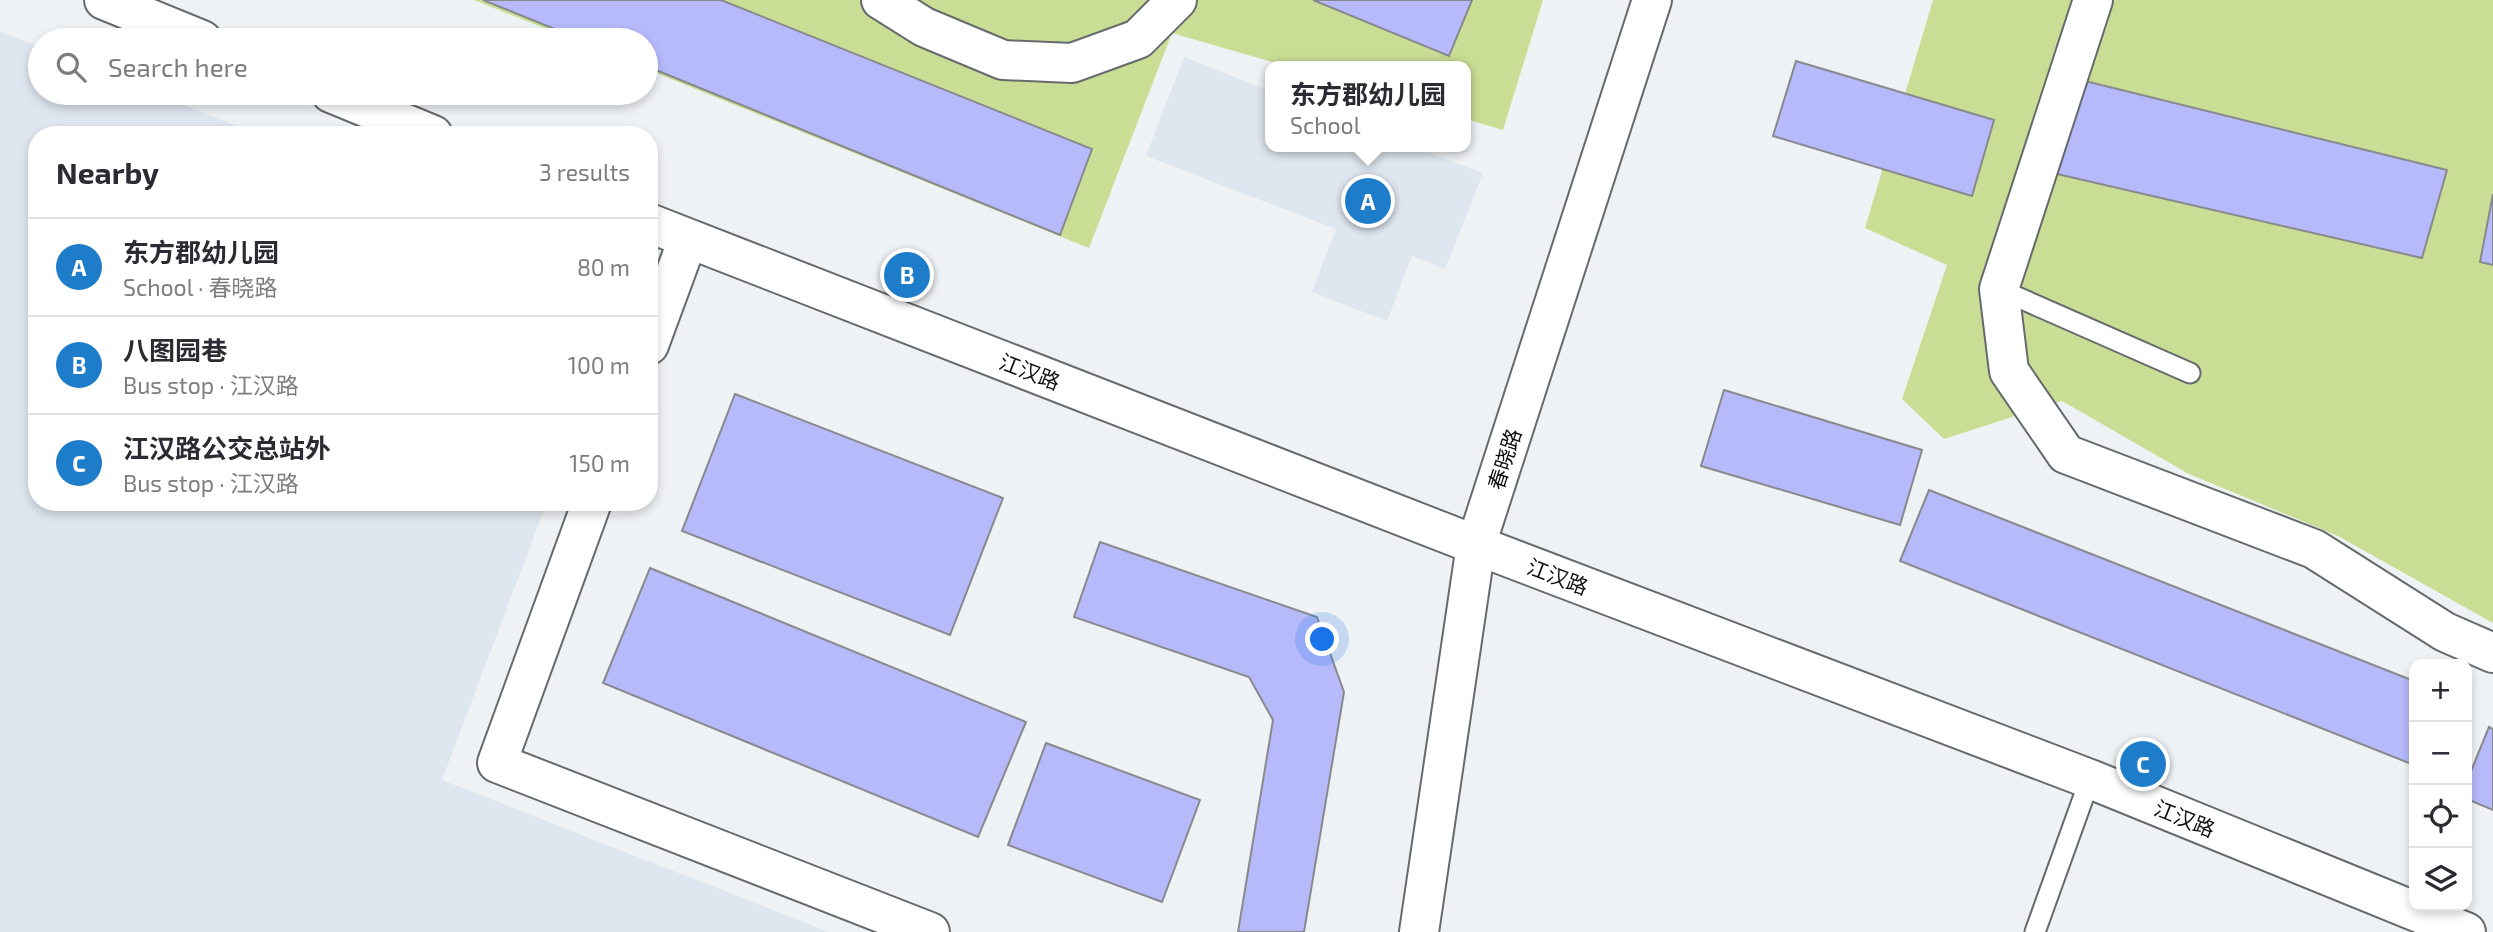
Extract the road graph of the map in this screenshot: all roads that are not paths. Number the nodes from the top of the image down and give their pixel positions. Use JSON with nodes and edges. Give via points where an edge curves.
{"nodes":[{"id":1,"x":104,"y":0,"type":"edge"},
{"id":2,"x":881,"y":0,"type":"edge"},
{"id":3,"x":1177,"y":0,"type":"edge"},
{"id":4,"x":1652,"y":0,"type":"edge"},
{"id":5,"x":2093,"y":0,"type":"edge"},
{"id":6,"x":173,"y":28,"type":"edge"},
{"id":7,"x":360,"y":105,"type":"edge"},
{"id":8,"x":411,"y":126,"type":"edge"},
{"id":9,"x":658,"y":227,"type":"edge"},
{"id":10,"x":688,"y":239,"type":"junction"},
{"id":11,"x":1999,"y":289,"type":"junction"},
{"id":12,"x":658,"y":321,"type":"edge"},
{"id":13,"x":2190,"y":373,"type":"dead end"},
{"id":14,"x":589,"y":511,"type":"edge"},
{"id":15,"x":1476,"y":545,"type":"junction"},
{"id":16,"x":2493,"y":653,"type":"edge"},
{"id":17,"x":2090,"y":779,"type":"junction"},
{"id":18,"x":2417,"y":923,"type":"edge"},
{"id":19,"x":930,"y":932,"type":"edge"},
{"id":20,"x":1419,"y":932,"type":"edge"},
{"id":21,"x":2035,"y":932,"type":"edge"},
{"id":22,"x":2466,"y":932,"type":"edge"}],
"edges":[{"from":1,"to":6,"type":"street"},
{"from":2,"to":3,"type":"street","via":[[925,27],[1003,60],[1072,63],[1138,39]]},
{"from":4,"to":15,"type":"street","name":"春晓路"},
{"from":5,"to":11,"type":"street"},
{"from":7,"to":8,"type":"street"},
{"from":9,"to":10,"type":"street","name":"江汉路"},
{"from":10,"to":12,"type":"street"},
{"from":10,"to":15,"type":"street","name":"江汉路"},
{"from":11,"to":13,"type":"lane"},
{"from":11,"to":16,"type":"street","via":[[2009,371],[2066,454],[2314,549],[2445,632]]},
{"from":14,"to":19,"type":"street","via":[[497,763]]},
{"from":15,"to":17,"type":"street","name":"江汉路"},
{"from":15,"to":20,"type":"street","name":"春晓路"},
{"from":17,"to":18,"type":"street","name":"江汉路"},
{"from":17,"to":21,"type":"lane"},
{"from":18,"to":22,"type":"street","name":"江汉路"}]}
